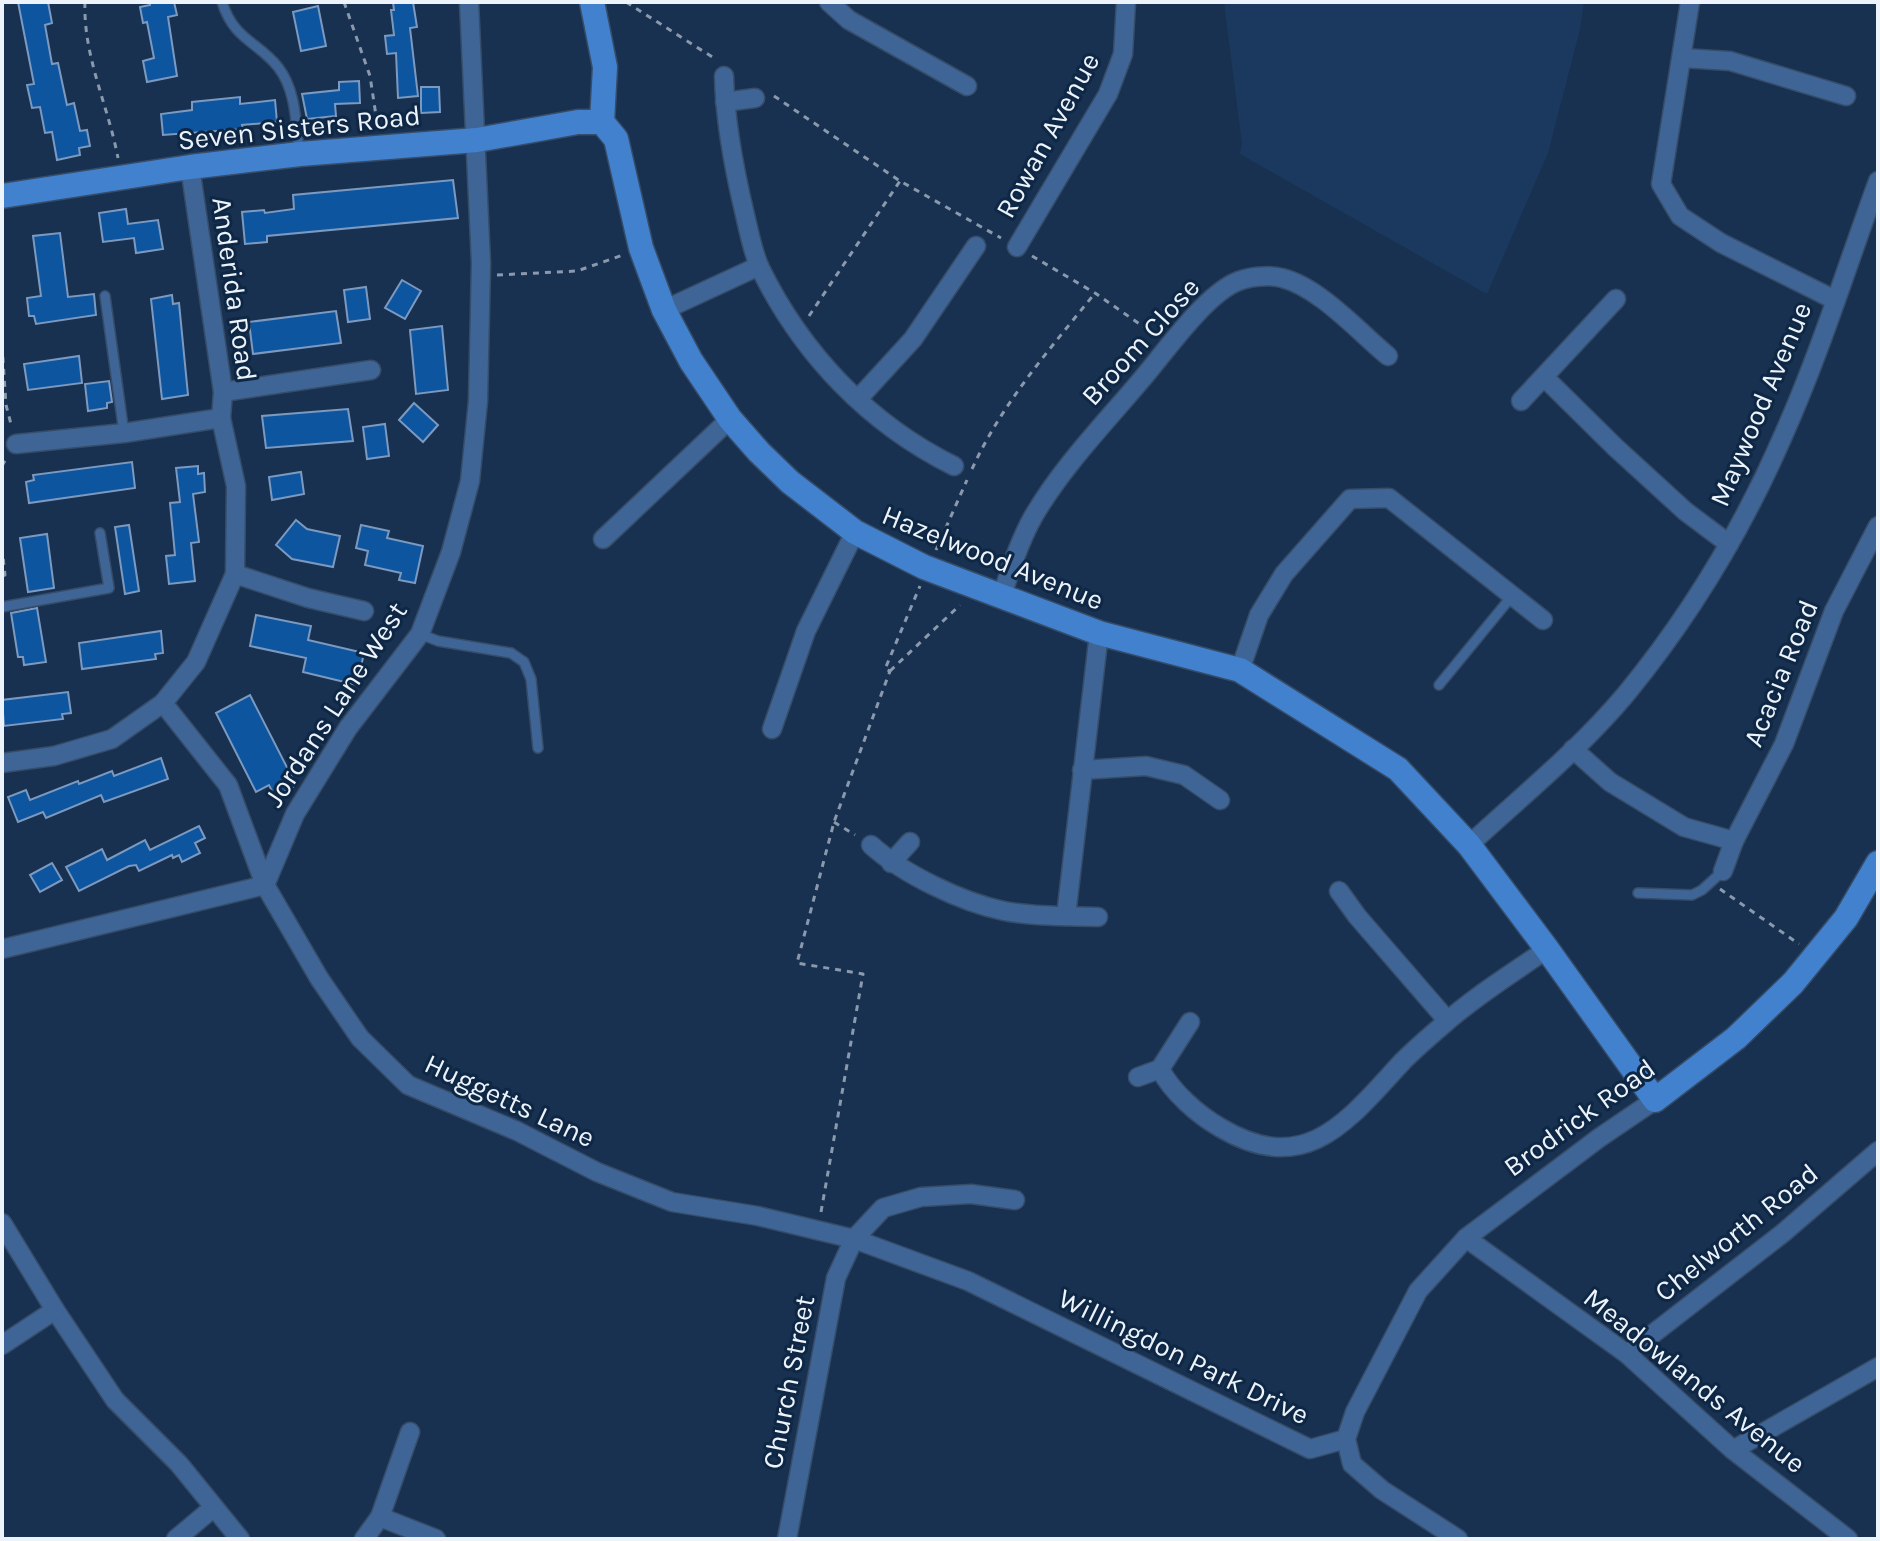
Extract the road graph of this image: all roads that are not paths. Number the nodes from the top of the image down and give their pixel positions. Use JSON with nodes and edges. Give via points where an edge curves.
{"nodes":[{"id":1,"x":222,"y":2,"type":"edge"},
{"id":2,"x":469,"y":2,"type":"edge"},
{"id":3,"x":592,"y":2,"type":"edge"},
{"id":4,"x":829,"y":2,"type":"edge"},
{"id":5,"x":1126,"y":2,"type":"edge"},
{"id":6,"x":1690,"y":2,"type":"edge"},
{"id":7,"x":1683,"y":58,"type":"junction"},
{"id":8,"x":726,"y":71,"type":"road end"},
{"id":9,"x":967,"y":86,"type":"dead end"},
{"id":10,"x":1846,"y":96,"type":"dead end"},
{"id":11,"x":755,"y":98,"type":"dead end"},
{"id":12,"x":725,"y":102,"type":"junction"},
{"id":13,"x":602,"y":122,"type":"junction"},
{"id":14,"x":477,"y":140,"type":"junction"},
{"id":15,"x":300,"y":154,"type":"junction"},
{"id":16,"x":190,"y":167,"type":"junction"},
{"id":17,"x":1878,"y":181,"type":"edge"},
{"id":18,"x":2,"y":196,"type":"edge"},
{"id":19,"x":976,"y":246,"type":"dead end"},
{"id":20,"x":1017,"y":247,"type":"road end"},
{"id":21,"x":759,"y":266,"type":"junction"},
{"id":22,"x":105,"y":296,"type":"dead end"},
{"id":23,"x":1616,"y":299,"type":"dead end"},
{"id":24,"x":1835,"y":300,"type":"junction"},
{"id":25,"x":664,"y":310,"type":"junction"},
{"id":26,"x":1388,"y":356,"type":"dead end"},
{"id":27,"x":371,"y":370,"type":"dead end"},
{"id":28,"x":1544,"y":377,"type":"junction"},
{"id":29,"x":223,"y":392,"type":"junction"},
{"id":30,"x":858,"y":399,"type":"junction"},
{"id":31,"x":1521,"y":401,"type":"dead end"},
{"id":32,"x":221,"y":418,"type":"junction"},
{"id":33,"x":730,"y":419,"type":"junction"},
{"id":34,"x":124,"y":433,"type":"junction"},
{"id":35,"x":16,"y":444,"type":"road end"},
{"id":36,"x":954,"y":466,"type":"dead end"},
{"id":37,"x":1878,"y":526,"type":"edge"},
{"id":38,"x":855,"y":532,"type":"junction"},
{"id":39,"x":100,"y":533,"type":"dead end"},
{"id":40,"x":603,"y":539,"type":"dead end"},
{"id":41,"x":1729,"y":544,"type":"junction"},
{"id":42,"x":235,"y":574,"type":"junction"},
{"id":43,"x":1002,"y":596,"type":"junction"},
{"id":44,"x":1512,"y":596,"type":"junction"},
{"id":45,"x":2,"y":607,"type":"edge"},
{"id":46,"x":364,"y":611,"type":"dead end"},
{"id":47,"x":1543,"y":620,"type":"dead end"},
{"id":48,"x":1099,"y":633,"type":"junction"},
{"id":49,"x":420,"y":634,"type":"junction"},
{"id":50,"x":1240,"y":670,"type":"junction"},
{"id":51,"x":1439,"y":685,"type":"dead end"},
{"id":52,"x":163,"y":703,"type":"junction"},
{"id":53,"x":772,"y":729,"type":"dead end"},
{"id":54,"x":538,"y":748,"type":"dead end"},
{"id":55,"x":1573,"y":749,"type":"junction"},
{"id":56,"x":2,"y":763,"type":"edge"},
{"id":57,"x":1082,"y":770,"type":"junction"},
{"id":58,"x":1220,"y":800,"type":"dead end"},
{"id":59,"x":1734,"y":841,"type":"junction"},
{"id":60,"x":910,"y":842,"type":"dead end"},
{"id":61,"x":871,"y":845,"type":"road end"},
{"id":62,"x":1469,"y":845,"type":"junction"},
{"id":63,"x":891,"y":863,"type":"junction"},
{"id":64,"x":1877,"y":868,"type":"edge"},
{"id":65,"x":1723,"y":871,"type":"joint"},
{"id":66,"x":265,"y":885,"type":"junction"},
{"id":67,"x":1339,"y":891,"type":"dead end"},
{"id":68,"x":1638,"y":893,"type":"dead end"},
{"id":69,"x":1066,"y":916,"type":"junction"},
{"id":70,"x":1357,"y":916,"type":"junction"},
{"id":71,"x":1098,"y":917,"type":"dead end"},
{"id":72,"x":1339,"y":925,"type":"dead end"},
{"id":73,"x":2,"y":949,"type":"edge"},
{"id":74,"x":1547,"y":949,"type":"junction"},
{"id":75,"x":1447,"y":1020,"type":"junction"},
{"id":76,"x":1190,"y":1022,"type":"dead end"},
{"id":77,"x":1160,"y":1069,"type":"junction"},
{"id":78,"x":1138,"y":1077,"type":"dead end"},
{"id":79,"x":1655,"y":1100,"type":"junction"},
{"id":80,"x":1878,"y":1151,"type":"edge"},
{"id":81,"x":1015,"y":1200,"type":"dead end"},
{"id":82,"x":2,"y":1223,"type":"edge"},
{"id":83,"x":1466,"y":1238,"type":"junction"},
{"id":84,"x":854,"y":1239,"type":"junction"},
{"id":85,"x":55,"y":1310,"type":"junction"},
{"id":86,"x":2,"y":1345,"type":"edge"},
{"id":87,"x":1627,"y":1354,"type":"junction"},
{"id":88,"x":1878,"y":1367,"type":"edge"},
{"id":89,"x":410,"y":1432,"type":"dead end"},
{"id":90,"x":1346,"y":1439,"type":"junction"},
{"id":91,"x":1733,"y":1450,"type":"junction"},
{"id":92,"x":213,"y":1508,"type":"junction"},
{"id":93,"x":380,"y":1517,"type":"junction"},
{"id":94,"x":176,"y":1539,"type":"edge"},
{"id":95,"x":240,"y":1539,"type":"edge"},
{"id":96,"x":364,"y":1539,"type":"edge"},
{"id":97,"x":436,"y":1539,"type":"edge"},
{"id":98,"x":787,"y":1539,"type":"edge"},
{"id":99,"x":1458,"y":1539,"type":"edge"},
{"id":100,"x":1848,"y":1539,"type":"edge"}],
"edges":[{"from":1,"to":15,"type":"lane","via":[[245,40],[280,69],[292,96]]},
{"from":2,"to":14,"type":"street","name":"Jordans Lane West"},
{"from":3,"to":13,"type":"street","via":[[605,67]]},
{"from":4,"to":9,"type":"street","via":[[849,20]]},
{"from":5,"to":20,"type":"street","name":"Rowan Avenue","via":[[1123,54],[1108,94]]},
{"from":6,"to":7,"type":"street"},
{"from":7,"to":10,"type":"street","via":[[1730,61]]},
{"from":7,"to":24,"type":"street","via":[[1661,184],[1680,216],[1721,243]]},
{"from":8,"to":12,"type":"street"},
{"from":11,"to":12,"type":"street"},
{"from":12,"to":21,"type":"street","via":[[734,169]]},
{"from":13,"to":14,"type":"street","name":"Seven Sisters Road"},
{"from":13,"to":25,"type":"street","name":"Hazelwood Avenue","via":[[616,139],[641,248]]},
{"from":14,"to":15,"type":"street","name":"Seven Sisters Road"},
{"from":14,"to":49,"type":"street","name":"Jordans Lane West","via":[[481,275],[470,481]]},
{"from":15,"to":16,"type":"street","name":"Seven Sisters Road"},
{"from":16,"to":18,"type":"street","name":"Seven Sisters Road"},
{"from":16,"to":29,"type":"street","name":"Anderida Road"},
{"from":17,"to":24,"type":"street","name":"Maywood Avenue"},
{"from":19,"to":30,"type":"street","via":[[907,346]]},
{"from":21,"to":25,"type":"street"},
{"from":21,"to":30,"type":"street","via":[[797,333]]},
{"from":22,"to":34,"type":"lane"},
{"from":23,"to":28,"type":"street"},
{"from":24,"to":41,"type":"street","name":"Maywood Avenue","via":[[1783,437]]},
{"from":25,"to":33,"type":"street","name":"Hazelwood Avenue"},
{"from":26,"to":43,"type":"street","name":"Broom Close","via":[[1316,295],[1280,277],[1233,283],[1211,299],[1074,460],[1032,518]]},
{"from":27,"to":29,"type":"street"},
{"from":28,"to":31,"type":"street"},
{"from":28,"to":41,"type":"street","via":[[1673,500]]},
{"from":29,"to":32,"type":"street","name":"Anderida Road"},
{"from":30,"to":36,"type":"street","via":[[885,425]]},
{"from":32,"to":34,"type":"street","name":"Anderida Road"},
{"from":32,"to":42,"type":"street","name":"Anderida Road","via":[[236,486]]},
{"from":33,"to":38,"type":"street","name":"Hazelwood Avenue","via":[[790,482]]},
{"from":33,"to":40,"type":"street"},
{"from":34,"to":35,"type":"street","name":"Anderida Road"},
{"from":37,"to":59,"type":"street","name":"Acacia Road","via":[[1834,611],[1784,744]]},
{"from":38,"to":43,"type":"street","name":"Hazelwood Avenue","via":[[927,569]]},
{"from":38,"to":53,"type":"street","via":[[806,631]]},
{"from":39,"to":45,"type":"lane","via":[[109,588]]},
{"from":41,"to":55,"type":"street","name":"Maywood Avenue","via":[[1626,693]]},
{"from":42,"to":46,"type":"street"},
{"from":42,"to":52,"type":"street","name":"Anderida Road","via":[[196,662]]},
{"from":43,"to":48,"type":"street","name":"Hazelwood Avenue"},
{"from":44,"to":47,"type":"street"},
{"from":44,"to":50,"type":"street","via":[[1389,498],[1350,499],[1284,574],[1259,615]]},
{"from":44,"to":51,"type":"lane"},
{"from":48,"to":50,"type":"street","name":"Hazelwood Avenue"},
{"from":48,"to":57,"type":"street"},
{"from":49,"to":54,"type":"lane","via":[[511,653],[524,662],[531,679]]},
{"from":49,"to":66,"type":"street","name":"Jordans Lane West","via":[[348,728],[295,814]]},
{"from":50,"to":62,"type":"street","name":"Hazelwood Avenue","via":[[1398,769]]},
{"from":52,"to":56,"type":"street","name":"Anderida Road","via":[[112,739],[54,756]]},
{"from":52,"to":66,"type":"street","name":"Huggetts Lane","via":[[228,785]]},
{"from":55,"to":59,"type":"street","via":[[1610,782],[1684,827]]},
{"from":55,"to":62,"type":"street","name":"Maywood Avenue"},
{"from":57,"to":58,"type":"street","via":[[1146,766],[1184,775]]},
{"from":57,"to":69,"type":"street"},
{"from":59,"to":65,"type":"street","name":"Acacia Road"},
{"from":60,"to":63,"type":"street"},
{"from":61,"to":63,"type":"street"},
{"from":62,"to":74,"type":"street","name":"Hazelwood Avenue"},
{"from":63,"to":69,"type":"street","via":[[1004,911]]},
{"from":64,"to":79,"type":"street","name":"Brodrick Road","via":[[1846,918],[1793,983],[1736,1038]]},
{"from":65,"to":68,"type":"lane","via":[[1692,895]]},
{"from":66,"to":73,"type":"street"},
{"from":66,"to":84,"type":"street","name":"Huggetts Lane","via":[[360,1038],[408,1085],[672,1202]]},
{"from":67,"to":70,"type":"street"},
{"from":69,"to":71,"type":"street"},
{"from":70,"to":72,"type":"street"},
{"from":70,"to":75,"type":"street"},
{"from":74,"to":75,"type":"street"},
{"from":74,"to":79,"type":"street","name":"Hazelwood Avenue"},
{"from":75,"to":77,"type":"street","via":[[1365,1105],[1311,1143],[1245,1142],[1213,1124],[1167,1083]]},
{"from":76,"to":77,"type":"street"},
{"from":77,"to":78,"type":"street"},
{"from":79,"to":83,"type":"street","name":"Brodrick Road"},
{"from":80,"to":87,"type":"street","name":"Chelworth Road","via":[[1783,1233]]},
{"from":81,"to":84,"type":"street","name":"Church Street","via":[[971,1194],[921,1197],[883,1208]]},
{"from":82,"to":85,"type":"street"},
{"from":83,"to":87,"type":"street","name":"Meadowlands Avenue"},
{"from":83,"to":90,"type":"street","name":"Brodrick Road","via":[[1418,1291]]},
{"from":84,"to":90,"type":"street","name":"Willingdon Park Drive","via":[[968,1281],[1310,1449]]},
{"from":84,"to":98,"type":"street","name":"Church Street","via":[[836,1278]]},
{"from":85,"to":86,"type":"street"},
{"from":85,"to":92,"type":"street","via":[[115,1400],[179,1464]]},
{"from":87,"to":91,"type":"street","name":"Meadowlands Avenue"},
{"from":88,"to":91,"type":"street"},
{"from":89,"to":93,"type":"street"},
{"from":90,"to":99,"type":"street","via":[[1352,1464]]},
{"from":91,"to":100,"type":"street","name":"Meadowlands Avenue"},
{"from":92,"to":94,"type":"street"},
{"from":92,"to":95,"type":"street"},
{"from":93,"to":96,"type":"street"},
{"from":93,"to":97,"type":"street"}]}
